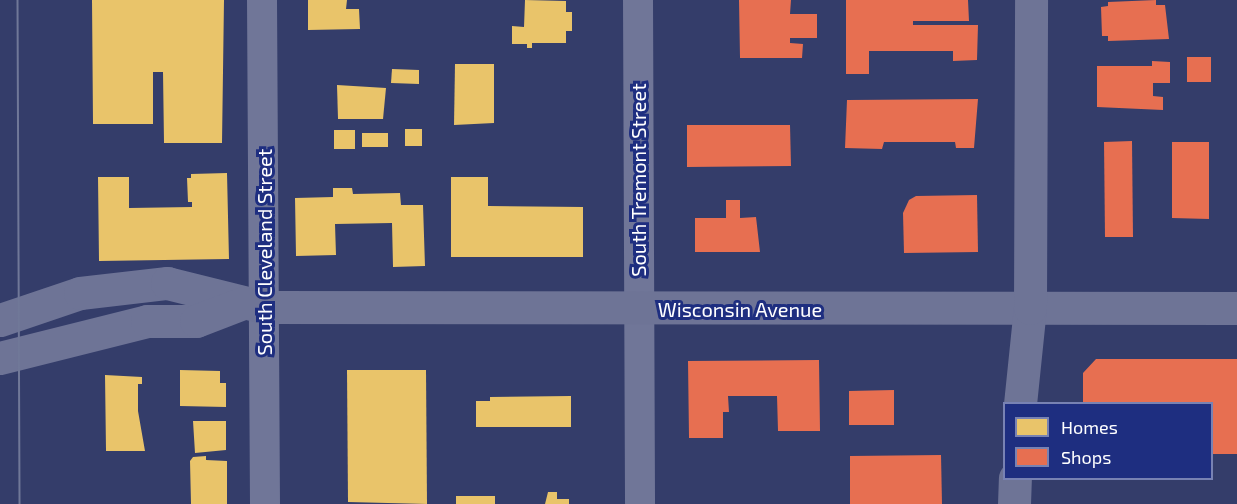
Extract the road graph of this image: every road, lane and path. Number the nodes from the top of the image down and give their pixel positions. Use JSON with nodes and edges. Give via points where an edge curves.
{"nodes":[{"id":1,"x":262,"y":0,"type":"edge"},
{"id":2,"x":638,"y":0,"type":"edge"},
{"id":3,"x":1031,"y":0,"type":"edge"},
{"id":4,"x":254,"y":305,"type":"junction"},
{"id":5,"x":1030,"y":308,"type":"junction"},
{"id":6,"x":1237,"y":308,"type":"edge"},
{"id":7,"x":637,"y":310,"type":"junction"},
{"id":8,"x":0,"y":320,"type":"edge"},
{"id":9,"x":0,"y":358,"type":"edge"},
{"id":10,"x":1020,"y":402,"type":"edge"},
{"id":11,"x":1015,"y":480,"type":"edge"},
{"id":12,"x":266,"y":504,"type":"edge"},
{"id":13,"x":640,"y":504,"type":"edge"},
{"id":14,"x":1014,"y":504,"type":"edge"}],
"edges":[{"from":1,"to":4,"type":"street","name":"South Cleveland Street"},
{"from":2,"to":7,"type":"street","name":"South Tremont Street"},
{"from":3,"to":5,"type":"main road"},
{"from":4,"to":7,"type":"main road","name":"Wisconsin Avenue"},
{"from":4,"to":8,"type":"main road","name":"Wisconsin Avenue","via":[[201,288],[167,283],[121,286],[44,303]]},
{"from":4,"to":9,"type":"main road","name":"Wisconsin Avenue","via":[[196,321],[147,321]]},
{"from":4,"to":12,"type":"street","name":"South Cleveland Street"},
{"from":5,"to":6,"type":"main road","name":"Wisconsin Avenue"},
{"from":5,"to":7,"type":"main road","name":"Wisconsin Avenue"},
{"from":5,"to":10,"type":"main road"},
{"from":7,"to":13,"type":"street","name":"South Tremont Street"},
{"from":11,"to":14,"type":"main road"}]}
